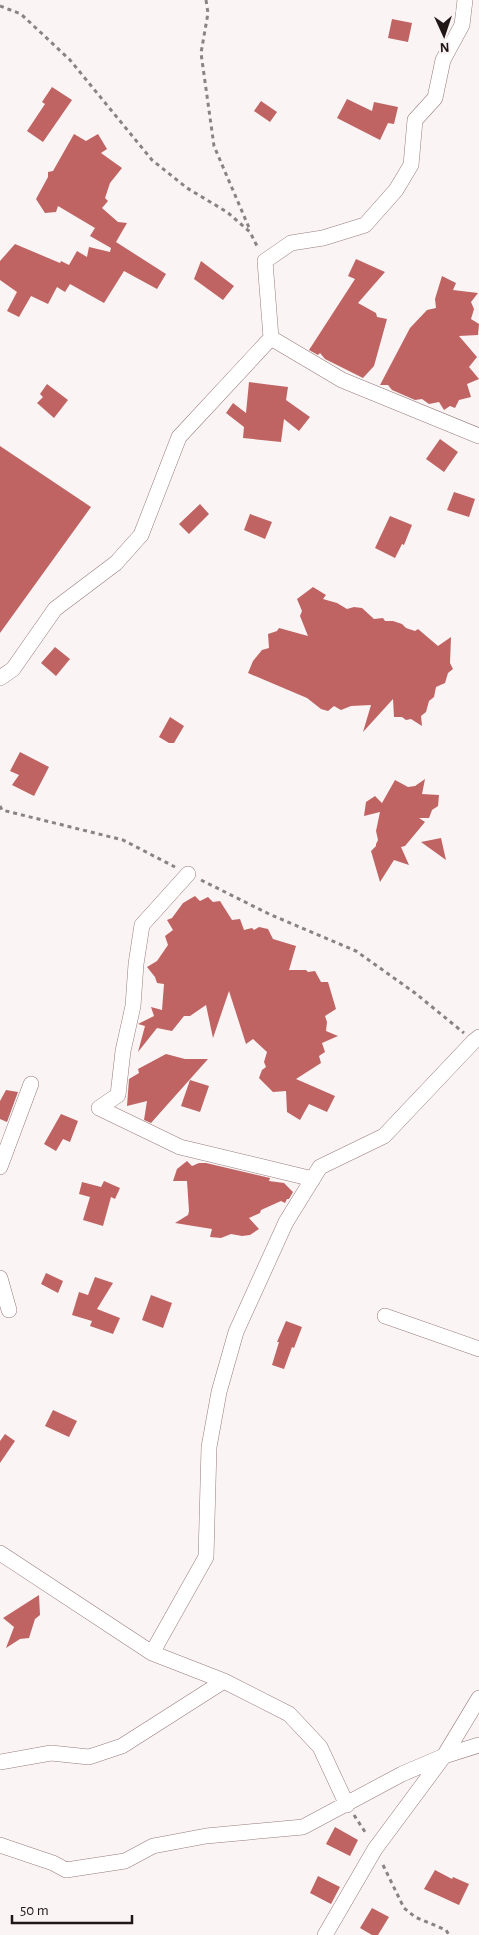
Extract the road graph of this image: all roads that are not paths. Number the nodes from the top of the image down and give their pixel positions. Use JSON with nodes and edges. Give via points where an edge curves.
{"nodes":[{"id":1,"x":465,"y":0,"type":"edge"},
{"id":2,"x":271,"y":338,"type":"junction"},
{"id":3,"x":479,"y":436,"type":"edge"},
{"id":4,"x":0,"y":678,"type":"edge"},
{"id":5,"x":188,"y":874,"type":"road end"},
{"id":6,"x":476,"y":1039,"type":"edge"},
{"id":7,"x":31,"y":1084,"type":"dead end"},
{"id":8,"x":3,"y":1150,"type":"edge"},
{"id":9,"x":0,"y":1167,"type":"edge"},
{"id":10,"x":313,"y":1179,"type":"junction"},
{"id":11,"x":0,"y":1278,"type":"edge"},
{"id":12,"x":0,"y":1307,"type":"edge"},
{"id":13,"x":385,"y":1316,"type":"dead end"},
{"id":14,"x":479,"y":1349,"type":"edge"},
{"id":15,"x":0,"y":1554,"type":"edge"},
{"id":16,"x":152,"y":1653,"type":"junction"},
{"id":17,"x":224,"y":1681,"type":"junction"},
{"id":18,"x":479,"y":1698,"type":"edge"},
{"id":19,"x":479,"y":1745,"type":"edge"},
{"id":20,"x":444,"y":1756,"type":"junction"},
{"id":21,"x":0,"y":1762,"type":"edge"},
{"id":22,"x":347,"y":1805,"type":"junction"},
{"id":23,"x":0,"y":1845,"type":"edge"},
{"id":24,"x":325,"y":1935,"type":"edge"}],
"edges":[{"from":1,"to":2,"type":"street","via":[[462,25],[443,60],[436,98],[415,120],[411,165],[396,190],[365,224],[323,238],[291,243],[265,261]]},
{"from":2,"to":3,"type":"street","via":[[342,380]]},
{"from":2,"to":4,"type":"street","via":[[179,437],[140,535],[116,563],[55,609],[14,669]]},
{"from":5,"to":10,"type":"street","via":[[142,925],[118,1095],[99,1108],[180,1147]]},
{"from":6,"to":10,"type":"street","via":[[384,1136],[320,1167]]},
{"from":7,"to":8,"type":"street"},
{"from":8,"to":9,"type":"street"},
{"from":10,"to":16,"type":"street","via":[[286,1222],[236,1332],[219,1392],[209,1447],[206,1557]]},
{"from":11,"to":12,"type":"street","via":[[9,1310]]},
{"from":13,"to":14,"type":"street"},
{"from":15,"to":16,"type":"street"},
{"from":16,"to":17,"type":"street"},
{"from":17,"to":21,"type":"street","via":[[122,1746],[89,1757],[51,1753]]},
{"from":17,"to":22,"type":"street","via":[[289,1714],[320,1747]]},
{"from":18,"to":20,"type":"street"},
{"from":19,"to":20,"type":"street"},
{"from":20,"to":22,"type":"street","via":[[402,1774]]},
{"from":20,"to":24,"type":"street","via":[[375,1849]]},
{"from":22,"to":23,"type":"street","via":[[304,1828],[206,1836],[152,1846],[125,1861],[66,1870],[53,1862]]}]}
